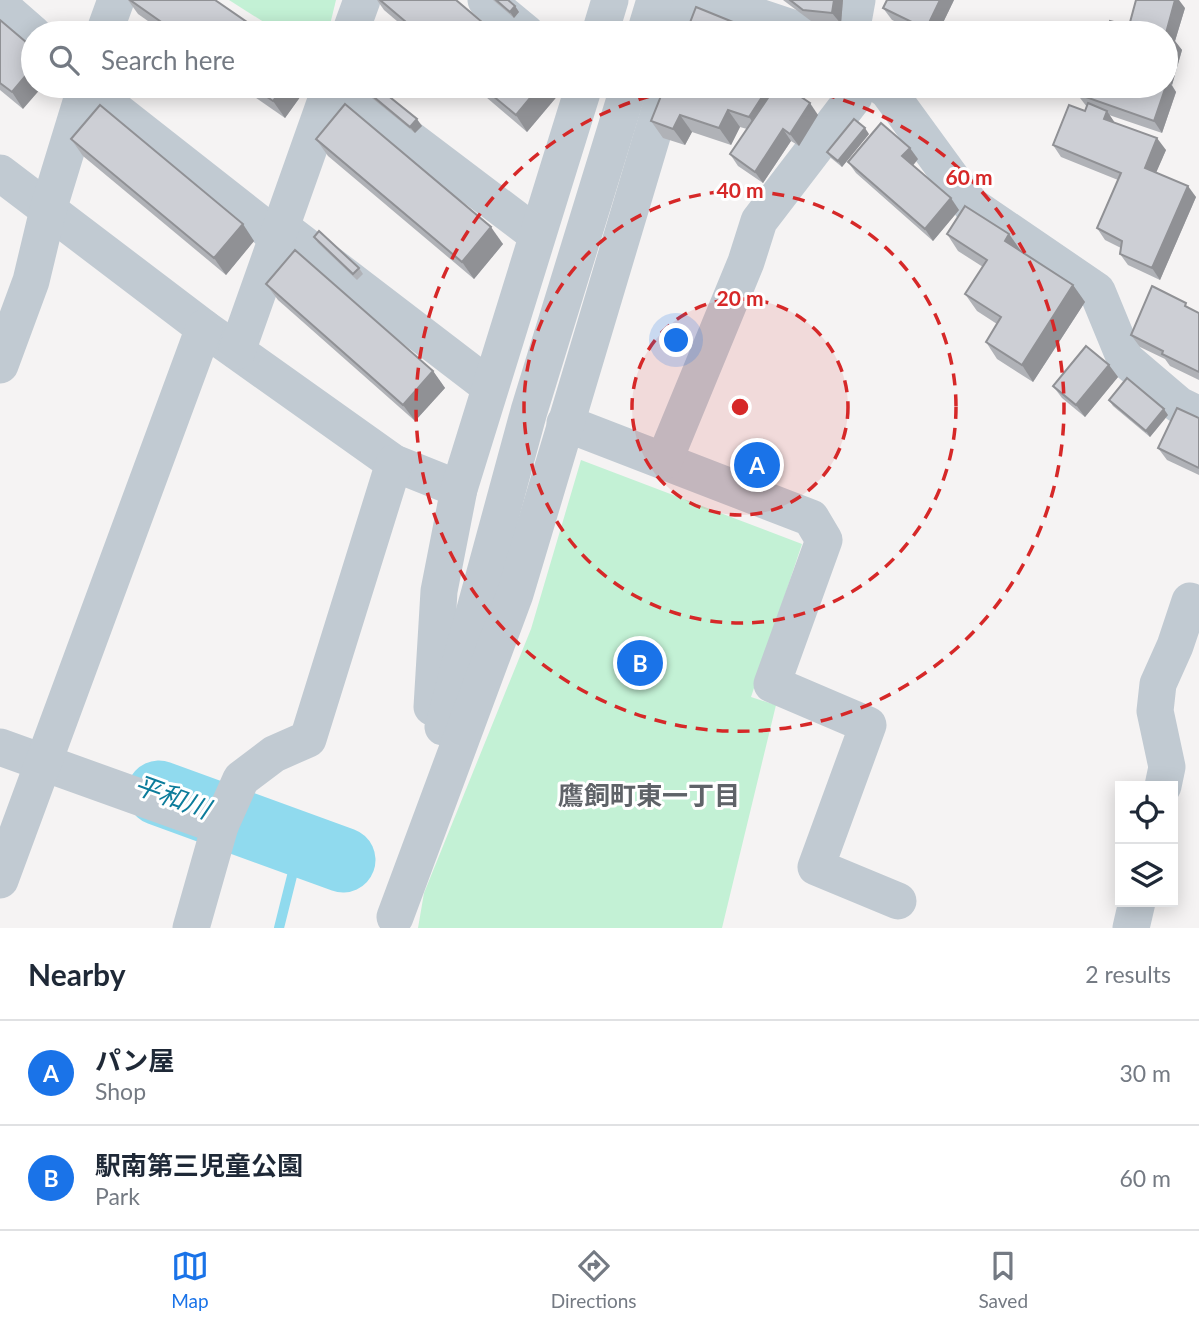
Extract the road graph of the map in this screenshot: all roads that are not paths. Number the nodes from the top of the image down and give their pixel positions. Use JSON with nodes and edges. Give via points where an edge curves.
{"nodes":[{"id":1,"x":116,"y":0,"type":"edge"},
{"id":2,"x":362,"y":0,"type":"edge"},
{"id":3,"x":486,"y":0,"type":"edge"},
{"id":4,"x":610,"y":0,"type":"edge"},
{"id":5,"x":655,"y":0,"type":"edge"},
{"id":6,"x":692,"y":0,"type":"edge"},
{"id":7,"x":708,"y":0,"type":"edge"},
{"id":8,"x":857,"y":0,"type":"edge"},
{"id":9,"x":0,"y":5,"type":"edge"},
{"id":10,"x":108,"y":21,"type":"edge"},
{"id":11,"x":354,"y":21,"type":"edge"},
{"id":12,"x":511,"y":21,"type":"edge"},
{"id":13,"x":604,"y":21,"type":"edge"},
{"id":14,"x":649,"y":21,"type":"edge"},
{"id":15,"x":686,"y":21,"type":"edge"},
{"id":16,"x":771,"y":21,"type":"edge"},
{"id":17,"x":853,"y":21,"type":"edge"},
{"id":18,"x":21,"y":23,"type":"edge"},
{"id":19,"x":82,"y":98,"type":"edge"},
{"id":20,"x":102,"y":98,"type":"edge"},
{"id":21,"x":327,"y":98,"type":"edge"},
{"id":22,"x":356,"y":98,"type":"edge"},
{"id":23,"x":580,"y":98,"type":"edge"},
{"id":24,"x":625,"y":98,"type":"edge"},
{"id":25,"x":663,"y":98,"type":"edge"},
{"id":26,"x":852,"y":98,"type":"edge"},
{"id":27,"x":893,"y":98,"type":"edge"},
{"id":28,"x":0,"y":173,"type":"edge"},
{"id":29,"x":48,"y":210,"type":"junction"},
{"id":30,"x":279,"y":232,"type":"junction"},
{"id":31,"x":537,"y":235,"type":"junction"},
{"id":32,"x":204,"y":328,"type":"junction"},
{"id":33,"x":237,"y":351,"type":"junction"},
{"id":34,"x":0,"y":365,"type":"edge"},
{"id":35,"x":490,"y":387,"type":"junction"},
{"id":36,"x":1199,"y":415,"type":"edge"},
{"id":37,"x":565,"y":423,"type":"junction"},
{"id":38,"x":664,"y":461,"type":"junction"},
{"id":39,"x":394,"y":463,"type":"junction"},
{"id":40,"x":459,"y":489,"type":"junction"},
{"id":41,"x":1190,"y":601,"type":"dead end"},
{"id":42,"x":0,"y":747,"type":"edge"},
{"id":43,"x":43,"y":763,"type":"junction"},
{"id":44,"x":1164,"y":781,"type":"edge"},
{"id":45,"x":428,"y":782,"type":"junction"},
{"id":46,"x":220,"y":826,"type":"junction"},
{"id":47,"x":0,"y":880,"type":"edge"},
{"id":48,"x":898,"y":901,"type":"dead end"},
{"id":49,"x":1136,"y":907,"type":"edge"},
{"id":50,"x":393,"y":923,"type":"edge"},
{"id":51,"x":191,"y":928,"type":"edge"},
{"id":52,"x":1132,"y":928,"type":"edge"}],
"edges":[{"from":1,"to":10,"type":"street"},
{"from":2,"to":11,"type":"street"},
{"from":3,"to":12,"type":"street"},
{"from":4,"to":13,"type":"street"},
{"from":5,"to":14,"type":"street"},
{"from":6,"to":15,"type":"street"},
{"from":7,"to":16,"type":"street"},
{"from":8,"to":17,"type":"street"},
{"from":9,"to":18,"type":"street"},
{"from":19,"to":29,"type":"street"},
{"from":20,"to":30,"type":"street"},
{"from":21,"to":30,"type":"street"},
{"from":22,"to":31,"type":"street"},
{"from":23,"to":31,"type":"street"},
{"from":24,"to":45,"type":"street","via":[[529,411]]},
{"from":25,"to":37,"type":"street"},
{"from":26,"to":38,"type":"street","via":[[759,220]]},
{"from":27,"to":36,"type":"street","via":[[971,205],[1097,290],[1125,359],[1179,405]]},
{"from":28,"to":29,"type":"street"},
{"from":29,"to":32,"type":"street"},
{"from":29,"to":34,"type":"street","via":[[31,281]]},
{"from":30,"to":33,"type":"street"},
{"from":30,"to":35,"type":"street"},
{"from":31,"to":35,"type":"street"},
{"from":32,"to":33,"type":"street"},
{"from":32,"to":43,"type":"street"},
{"from":33,"to":39,"type":"street"},
{"from":35,"to":40,"type":"street"},
{"from":37,"to":38,"type":"street"},
{"from":37,"to":50,"type":"street","via":[[515,594]]},
{"from":38,"to":48,"type":"street","via":[[811,518],[824,540],[772,684],[868,725],[816,867]]},
{"from":39,"to":40,"type":"street"},
{"from":39,"to":46,"type":"street","via":[[308,739],[274,754],[241,779]]},
{"from":40,"to":45,"type":"street","via":[[439,591]]},
{"from":41,"to":44,"type":"street","via":[[1158,684],[1155,711],[1167,767]]},
{"from":42,"to":43,"type":"street"},
{"from":43,"to":46,"type":"street"},
{"from":43,"to":47,"type":"street"},
{"from":45,"to":50,"type":"street"},
{"from":46,"to":51,"type":"street"},
{"from":49,"to":52,"type":"street"}]}
